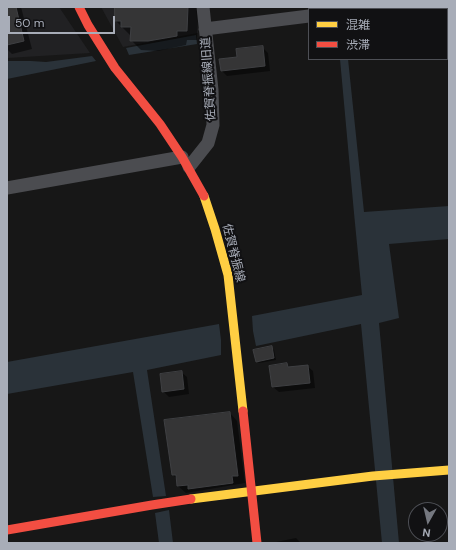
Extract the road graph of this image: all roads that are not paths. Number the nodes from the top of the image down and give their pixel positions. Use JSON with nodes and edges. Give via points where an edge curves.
{"nodes":[{"id":1,"x":79,"y":7,"type":"edge"},
{"id":2,"x":203,"y":7,"type":"edge"},
{"id":3,"x":387,"y":7,"type":"edge"},
{"id":4,"x":376,"y":8,"type":"edge"},
{"id":5,"x":308,"y":16,"type":"edge"},
{"id":6,"x":205,"y":29,"type":"junction"},
{"id":7,"x":186,"y":162,"type":"junction"},
{"id":8,"x":7,"y":188,"type":"edge"},
{"id":9,"x":449,"y":470,"type":"edge"},
{"id":10,"x":252,"y":491,"type":"junction"},
{"id":11,"x":7,"y":530,"type":"edge"},
{"id":12,"x":257,"y":543,"type":"edge"}],
"edges":[{"from":1,"to":7,"type":"main road","name":"佐賀脊振線","via":[[115,68],[160,124]]},
{"from":2,"to":6,"type":"street","name":"佐賀脊振線旧道"},
{"from":3,"to":4,"type":"street"},
{"from":5,"to":6,"type":"street"},
{"from":6,"to":7,"type":"street","name":"佐賀脊振線旧道","via":[[213,125],[208,143]]},
{"from":7,"to":8,"type":"street"},
{"from":7,"to":10,"type":"main road","name":"佐賀脊振線","via":[[204,196],[228,275]]},
{"from":9,"to":10,"type":"main road","via":[[373,476]]},
{"from":10,"to":11,"type":"main road"},
{"from":10,"to":12,"type":"main road","name":"佐賀脊振線"}]}
